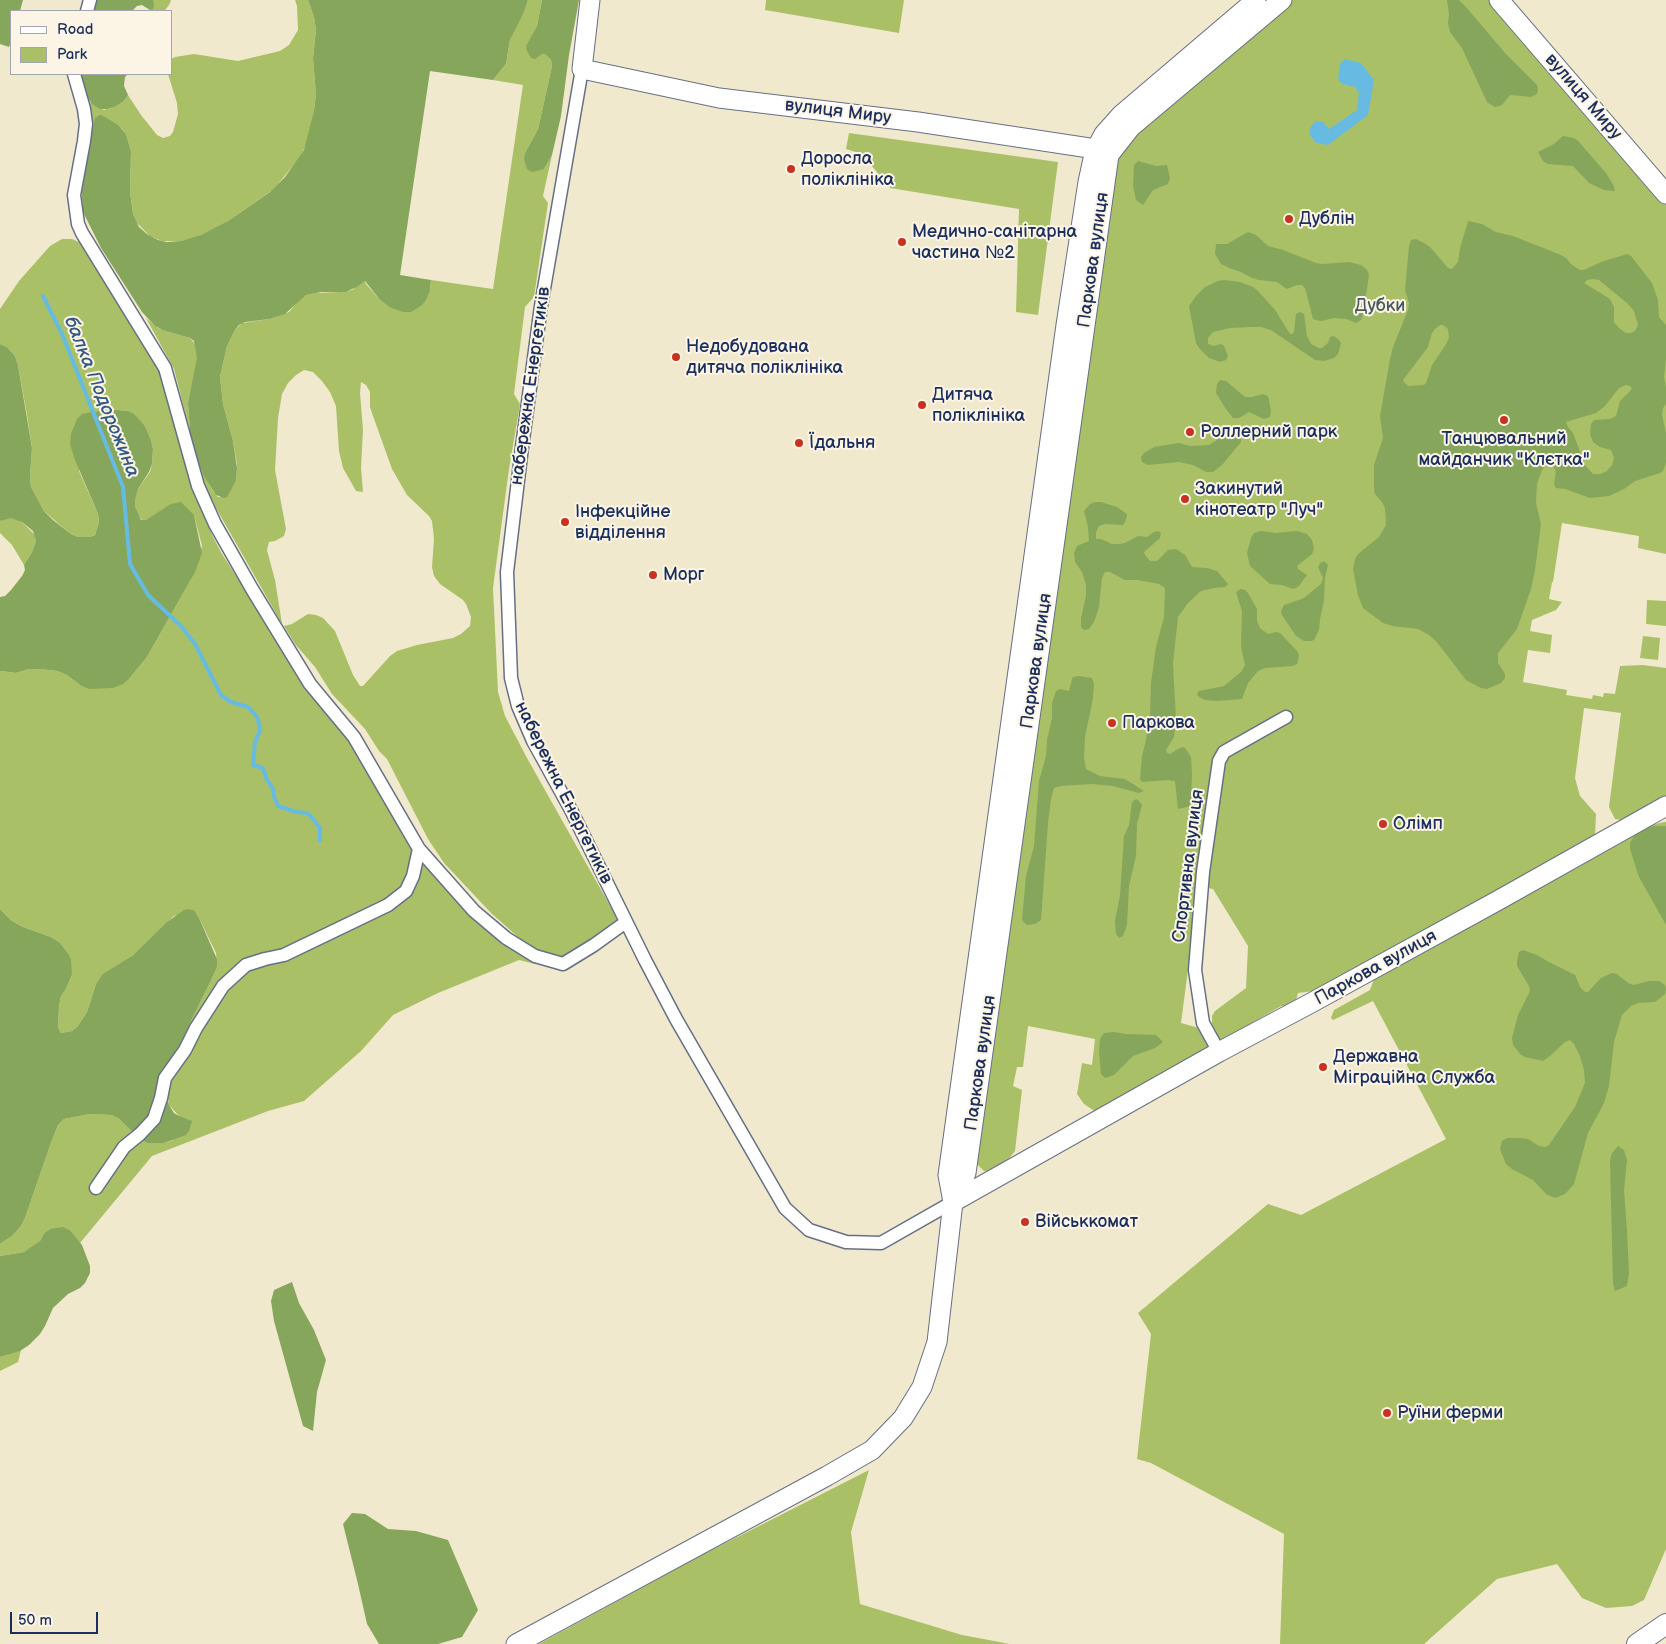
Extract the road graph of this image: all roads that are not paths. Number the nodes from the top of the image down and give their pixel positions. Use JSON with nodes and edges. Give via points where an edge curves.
{"nodes":[{"id":1,"x":590,"y":0,"type":"edge"},
{"id":2,"x":1256,"y":0,"type":"edge"},
{"id":3,"x":1282,"y":0,"type":"edge"},
{"id":4,"x":1499,"y":0,"type":"edge"},
{"id":5,"x":582,"y":69,"type":"junction"},
{"id":6,"x":74,"y":75,"type":"edge"},
{"id":7,"x":1114,"y":146,"type":"junction"},
{"id":8,"x":1096,"y":149,"type":"junction"},
{"id":9,"x":1666,"y":194,"type":"edge"},
{"id":10,"x":1286,"y":717,"type":"dead end"},
{"id":11,"x":1666,"y":806,"type":"edge"},
{"id":12,"x":419,"y":849,"type":"junction"},
{"id":13,"x":626,"y":922,"type":"junction"},
{"id":14,"x":1219,"y":1052,"type":"junction"},
{"id":15,"x":96,"y":1188,"type":"dead end"},
{"id":16,"x":954,"y":1202,"type":"junction"},
{"id":17,"x":1666,"y":1624,"type":"edge"},
{"id":18,"x":516,"y":1644,"type":"edge"},
{"id":19,"x":1637,"y":1644,"type":"edge"}],
"edges":[{"from":1,"to":5,"type":"street","name":"набережна Енергетиків"},
{"from":2,"to":8,"type":"street","via":[[1121,116],[1104,134]]},
{"from":3,"to":7,"type":"street","name":"Паркова вулиця","via":[[1131,127]]},
{"from":4,"to":9,"type":"street","name":"вулиця Миру"},
{"from":5,"to":8,"type":"street","name":"вулиця Миру","via":[[720,98],[918,122]]},
{"from":5,"to":13,"type":"street","name":"набережна Енергетиків","via":[[541,306],[507,572],[511,678],[518,706],[533,741]]},
{"from":6,"to":12,"type":"street","via":[[86,124],[74,195],[82,233],[165,368],[198,486],[215,524],[310,684],[354,736]]},
{"from":7,"to":8,"type":"street","name":"вулиця Миру"},
{"from":7,"to":16,"type":"street","name":"Паркова вулиця","via":[[1108,155],[966,1173]]},
{"from":8,"to":16,"type":"street","name":"Паркова вулиця","via":[[1066,325],[948,1175]]},
{"from":10,"to":14,"type":"street","name":"Спортивна вулиця","via":[[1224,752],[1219,760],[1203,872],[1195,970],[1203,1023]]},
{"from":11,"to":14,"type":"street","name":"Паркова вулиця"},
{"from":12,"to":13,"type":"street","via":[[474,911],[506,938],[550,962],[563,964]]},
{"from":12,"to":15,"type":"street","via":[[414,876],[406,891],[388,905],[284,954],[246,966],[223,986],[165,1078],[154,1120],[124,1147]]},
{"from":13,"to":16,"type":"street","name":"набережна Енергетиків","via":[[676,1019],[785,1208],[809,1230],[846,1242],[880,1243]]},
{"from":14,"to":16,"type":"street","name":"Паркова вулиця"},
{"from":16,"to":18,"type":"street","via":[[937,1342],[922,1387],[903,1418],[872,1450]]},
{"from":17,"to":19,"type":"main road"}]}
